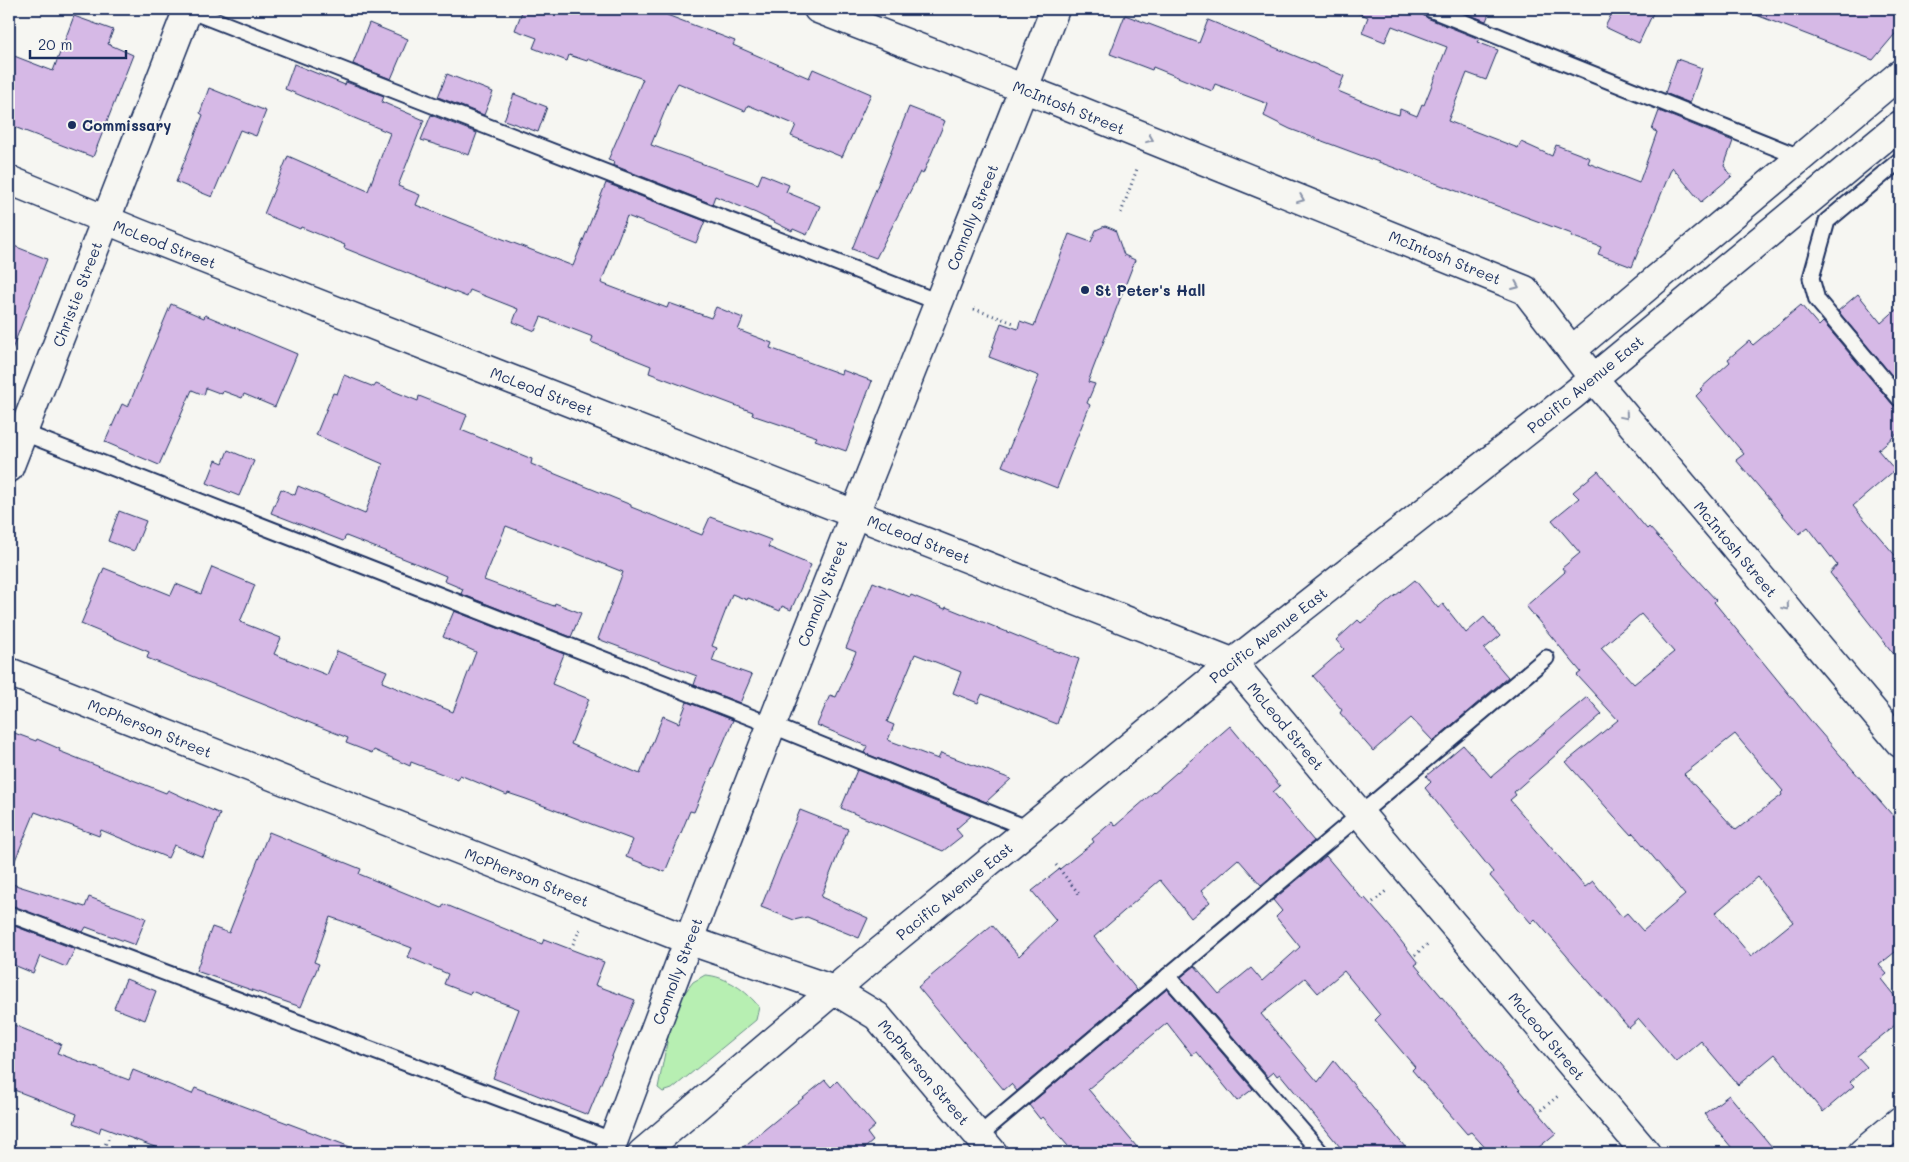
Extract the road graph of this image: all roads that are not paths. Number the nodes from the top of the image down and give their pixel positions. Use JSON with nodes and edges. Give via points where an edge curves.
{"nodes":[{"id":1,"x":187,"y":9,"type":"edge"},
{"id":2,"x":818,"y":9,"type":"edge"},
{"id":3,"x":1055,"y":9,"type":"edge"},
{"id":4,"x":1430,"y":9,"type":"edge"},
{"id":5,"x":1900,"y":74,"type":"edge"},
{"id":6,"x":1023,"y":88,"type":"junction"},
{"id":7,"x":1900,"y":125,"type":"edge"},
{"id":8,"x":1802,"y":158,"type":"junction"},
{"id":9,"x":1900,"y":160,"type":"edge"},
{"id":10,"x":9,"y":180,"type":"edge"},
{"id":11,"x":105,"y":220,"type":"junction"},
{"id":12,"x":938,"y":302,"type":"junction"},
{"id":13,"x":1572,"y":350,"type":"junction"},
{"id":14,"x":1594,"y":378,"type":"junction"},
{"id":15,"x":1900,"y":399,"type":"edge"},
{"id":16,"x":16,"y":430,"type":"edge"},
{"id":17,"x":9,"y":468,"type":"edge"},
{"id":18,"x":854,"y":514,"type":"junction"},
{"id":19,"x":1546,"y":658,"type":"dead end"},
{"id":20,"x":1232,"y":662,"type":"junction"},
{"id":21,"x":9,"y":672,"type":"edge"},
{"id":22,"x":772,"y":725,"type":"junction"},
{"id":23,"x":1900,"y":743,"type":"edge"},
{"id":24,"x":1360,"y":814,"type":"junction"},
{"id":25,"x":1029,"y":829,"type":"junction"},
{"id":26,"x":9,"y":914,"type":"edge"},
{"id":27,"x":688,"y":940,"type":"junction"},
{"id":28,"x":1168,"y":976,"type":"junction"},
{"id":29,"x":834,"y":990,"type":"junction"},
{"id":30,"x":1900,"y":1121,"type":"edge"},
{"id":31,"x":986,"y":1145,"type":"edge"},
{"id":32,"x":612,"y":1147,"type":"edge"},
{"id":33,"x":642,"y":1153,"type":"edge"},
{"id":34,"x":1321,"y":1153,"type":"edge"},
{"id":35,"x":1646,"y":1153,"type":"edge"},
{"id":36,"x":1862,"y":1153,"type":"edge"}],
"edges":[{"from":1,"to":11,"type":"street","name":"Christie Street"},
{"from":1,"to":12,"type":"lane"},
{"from":2,"to":6,"type":"street","name":"McIntosh Street"},
{"from":3,"to":6,"type":"street","name":"Connolly Street"},
{"from":4,"to":8,"type":"lane"},
{"from":5,"to":8,"type":"street"},
{"from":6,"to":12,"type":"street","name":"Connolly Street"},
{"from":6,"to":13,"type":"street","name":"McIntosh Street","one_way":true,"via":[[1524,290]]},
{"from":7,"to":14,"type":"street","name":"Pacific Avenue East"},
{"from":8,"to":13,"type":"street"},
{"from":9,"to":15,"type":"lane","via":[[1827,220],[1811,278],[1817,300]]},
{"from":10,"to":11,"type":"street","name":"McLeod Street"},
{"from":11,"to":16,"type":"street","name":"Christie Street"},
{"from":11,"to":18,"type":"street","name":"McLeod Street"},
{"from":12,"to":18,"type":"street","name":"Connolly Street"},
{"from":13,"to":14,"type":"street","name":"McIntosh Street"},
{"from":14,"to":20,"type":"street","name":"Pacific Avenue East"},
{"from":14,"to":23,"type":"street","name":"McIntosh Street","one_way":true},
{"from":16,"to":17,"type":"street","name":"Christie Street"},
{"from":16,"to":22,"type":"lane"},
{"from":18,"to":20,"type":"street","name":"McLeod Street"},
{"from":18,"to":22,"type":"street","name":"Connolly Street"},
{"from":19,"to":24,"type":"lane"},
{"from":20,"to":24,"type":"street","name":"McLeod Street"},
{"from":20,"to":25,"type":"street","name":"Pacific Avenue East"},
{"from":21,"to":27,"type":"street","name":"McPherson Street"},
{"from":22,"to":25,"type":"lane"},
{"from":22,"to":27,"type":"street","name":"Connolly Street"},
{"from":24,"to":28,"type":"lane"},
{"from":24,"to":35,"type":"street","name":"McLeod Street"},
{"from":25,"to":29,"type":"street","name":"Pacific Avenue East"},
{"from":26,"to":32,"type":"lane"},
{"from":27,"to":29,"type":"street","name":"McPherson Street"},
{"from":27,"to":32,"type":"street","name":"Connolly Street"},
{"from":28,"to":31,"type":"lane"},
{"from":28,"to":34,"type":"lane"},
{"from":29,"to":31,"type":"street","name":"McPherson Street","via":[[877,1016]]},
{"from":29,"to":33,"type":"street","name":"Pacific Avenue East"},
{"from":30,"to":36,"type":"street"}]}
